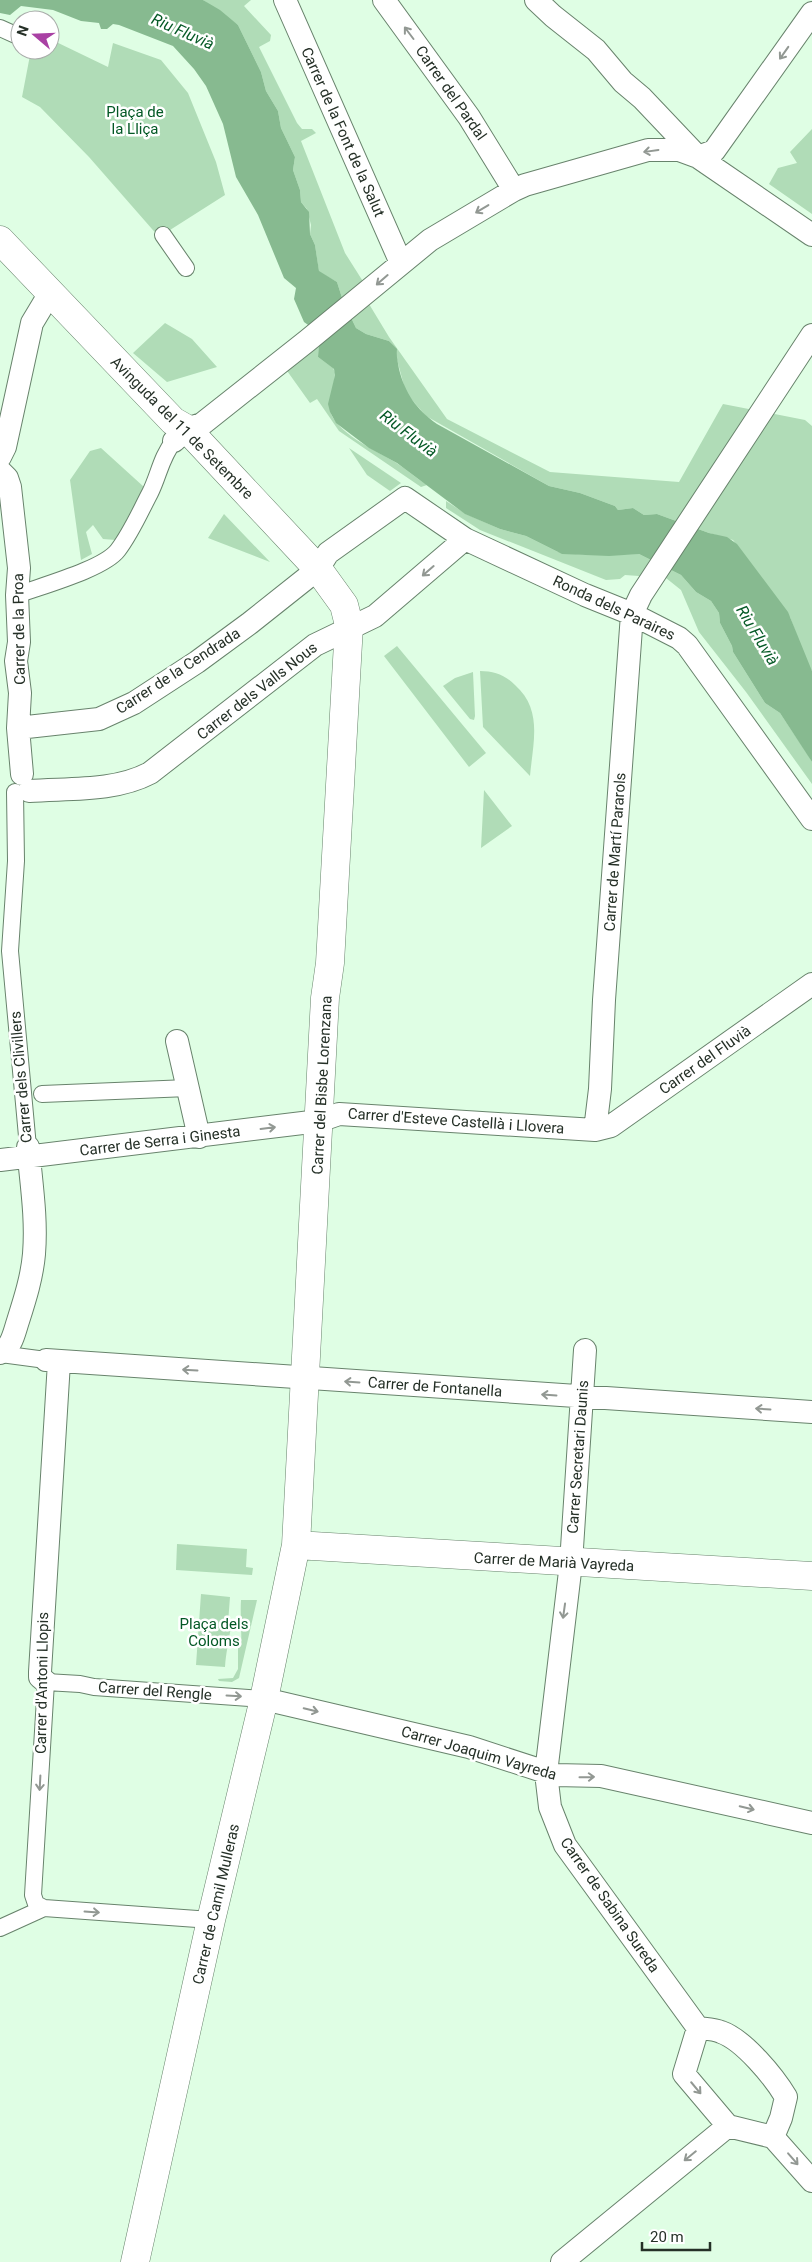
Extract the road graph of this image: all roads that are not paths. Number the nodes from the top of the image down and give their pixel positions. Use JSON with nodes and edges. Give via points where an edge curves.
{"nodes":[{"id":1,"x":285,"y":0,"type":"edge"},
{"id":2,"x":384,"y":0,"type":"edge"},
{"id":3,"x":536,"y":0,"type":"edge"},
{"id":4,"x":812,"y":13,"type":"edge"},
{"id":5,"x":698,"y":157,"type":"junction"},
{"id":6,"x":514,"y":190,"type":"junction"},
{"id":7,"x":163,"y":235,"type":"dead end"},
{"id":8,"x":812,"y":235,"type":"edge"},
{"id":9,"x":3,"y":248,"type":"edge"},
{"id":10,"x":401,"y":263,"type":"junction"},
{"id":11,"x":186,"y":268,"type":"dead end"},
{"id":12,"x":50,"y":293,"type":"junction"},
{"id":13,"x":812,"y":334,"type":"edge"},
{"id":14,"x":180,"y":435,"type":"junction"},
{"id":15,"x":0,"y":457,"type":"edge"},
{"id":16,"x":0,"y":471,"type":"edge"},
{"id":17,"x":405,"y":498,"type":"joint"},
{"id":18,"x":465,"y":539,"type":"junction"},
{"id":19,"x":318,"y":569,"type":"junction"},
{"id":20,"x":17,"y":595,"type":"junction"},
{"id":21,"x":632,"y":614,"type":"junction"},
{"id":22,"x":348,"y":627,"type":"junction"},
{"id":23,"x":9,"y":650,"type":"edge"},
{"id":24,"x":18,"y":728,"type":"junction"},
{"id":25,"x":18,"y":788,"type":"edge"},
{"id":26,"x":812,"y":819,"type":"edge"},
{"id":27,"x":812,"y":984,"type":"edge"},
{"id":28,"x":177,"y":1041,"type":"dead end"},
{"id":29,"x":188,"y":1088,"type":"junction"},
{"id":30,"x":30,"y":1095,"type":"junction"},
{"id":31,"x":320,"y":1121,"type":"junction"},
{"id":32,"x":595,"y":1130,"type":"junction"},
{"id":33,"x":199,"y":1137,"type":"junction"},
{"id":34,"x":28,"y":1152,"type":"junction"},
{"id":35,"x":0,"y":1160,"type":"edge"},
{"id":36,"x":585,"y":1350,"type":"dead end"},
{"id":37,"x":0,"y":1354,"type":"edge"},
{"id":38,"x":52,"y":1361,"type":"junction"},
{"id":39,"x":307,"y":1377,"type":"junction"},
{"id":40,"x":581,"y":1397,"type":"junction"},
{"id":41,"x":812,"y":1412,"type":"edge"},
{"id":42,"x":296,"y":1546,"type":"junction"},
{"id":43,"x":571,"y":1563,"type":"junction"},
{"id":44,"x":812,"y":1576,"type":"edge"},
{"id":45,"x":46,"y":1682,"type":"junction"},
{"id":46,"x":264,"y":1700,"type":"junction"},
{"id":47,"x":546,"y":1773,"type":"junction"},
{"id":48,"x":812,"y":1823,"type":"edge"},
{"id":49,"x":44,"y":1908,"type":"junction"},
{"id":50,"x":211,"y":1920,"type":"junction"},
{"id":51,"x":0,"y":1928,"type":"edge"},
{"id":52,"x":698,"y":2028,"type":"junction"},
{"id":53,"x":728,"y":2126,"type":"junction"},
{"id":54,"x":774,"y":2137,"type":"junction"},
{"id":55,"x":812,"y":2181,"type":"edge"},
{"id":56,"x":136,"y":2262,"type":"edge"},
{"id":57,"x":562,"y":2262,"type":"edge"}],
"edges":[{"from":1,"to":10,"type":"street","name":"Carrer de la Font de la Salut"},
{"from":6,"to":2,"type":"street","name":"Carrer del Pardal","one_way":true,"via":[[469,117]]},
{"from":3,"to":5,"type":"street","via":[[596,50],[623,82]]},
{"from":4,"to":5,"type":"street","one_way":true,"via":[[714,151]]},
{"from":5,"to":6,"type":"street","one_way":true,"via":[[679,150],[648,150]]},
{"from":5,"to":8,"type":"street"},
{"from":6,"to":10,"type":"street","one_way":true,"via":[[430,240]]},
{"from":7,"to":11,"type":"street"},
{"from":9,"to":12,"type":"main road","name":"Avinguda del 11 de Setembre"},
{"from":10,"to":14,"type":"street","one_way":true,"via":[[202,424]]},
{"from":12,"to":14,"type":"main road","name":"Avinguda del 11 de Setembre","via":[[173,421]]},
{"from":12,"to":15,"type":"street","via":[[32,323],[5,447]]},
{"from":13,"to":21,"type":"street","name":"Carrer de Martí Pararols","via":[[652,578]]},
{"from":14,"to":19,"type":"main road","name":"Avinguda del 11 de Setembre"},
{"from":14,"to":20,"type":"street","via":[[162,459],[151,490],[118,551],[89,568]]},
{"from":16,"to":20,"type":"street","name":"Carrer de la Proa","via":[[7,478],[15,524]]},
{"from":17,"to":18,"type":"street","name":"Ronda dels Paraires"},
{"from":17,"to":19,"type":"street","name":"Carrer de la Cendrada","via":[[328,553]]},
{"from":18,"to":21,"type":"street","name":"Ronda dels Paraires"},
{"from":18,"to":22,"type":"street","name":"Carrer dels Valls Nous","one_way":true,"via":[[385,608]]},
{"from":19,"to":22,"type":"main road","name":"Avinguda del 11 de Setembre","via":[[344,605]]},
{"from":19,"to":24,"type":"street","name":"Carrer de la Cendrada","via":[[218,647],[134,703],[99,719]]},
{"from":20,"to":23,"type":"street","name":"Carrer de la Proa"},
{"from":21,"to":26,"type":"street","name":"Ronda dels Paraires","via":[[687,645]]},
{"from":21,"to":32,"type":"street","name":"Carrer de Martí Pararols"},
{"from":22,"to":25,"type":"street","name":"Carrer dels Valls Nous","via":[[315,645],[140,778],[109,786]]},
{"from":22,"to":31,"type":"main road","name":"Carrer del Bisbe Lorenzana"},
{"from":23,"to":24,"type":"street","name":"Carrer de la Proa","via":[[20,693]]},
{"from":24,"to":25,"type":"street","name":"Carrer de la Proa"},
{"from":25,"to":30,"type":"street","name":"Carrer dels Clivillers","via":[[10,951]]},
{"from":27,"to":32,"type":"street","name":"Carrer del Fluvià","via":[[611,1126]]},
{"from":28,"to":29,"type":"street"},
{"from":29,"to":30,"type":"street"},
{"from":29,"to":33,"type":"street"},
{"from":30,"to":34,"type":"street","name":"Carrer dels Clivillers"},
{"from":31,"to":32,"type":"street","name":"Carrer d'Esteve Castellà i Llovera","via":[[339,1114]]},
{"from":33,"to":31,"type":"street","name":"Carrer de Serra i Ginesta","one_way":true},
{"from":31,"to":39,"type":"main road","name":"Carrer del Bisbe Lorenzana"},
{"from":33,"to":34,"type":"street","name":"Carrer de Serra i Ginesta"},
{"from":34,"to":35,"type":"street","name":"Carrer de Serra i Ginesta"},
{"from":34,"to":37,"type":"street","name":"Carrer dels Clivillers","via":[[35,1213],[34,1254],[26,1294],[10,1342]]},
{"from":36,"to":40,"type":"street","name":"Carrer Secretari Daunis"},
{"from":37,"to":38,"type":"street"},
{"from":39,"to":38,"type":"street","name":"Carrer de Fontanella","one_way":true},
{"from":38,"to":45,"type":"street","name":"Carrer d'Antoni Llopis","via":[[40,1672],[40,1677]]},
{"from":40,"to":39,"type":"street","name":"Carrer de Fontanella","one_way":true},
{"from":39,"to":42,"type":"main road","name":"Carrer del Bisbe Lorenzana"},
{"from":41,"to":40,"type":"street","name":"Carrer de Fontanella","one_way":true},
{"from":40,"to":43,"type":"street","name":"Carrer Secretari Daunis"},
{"from":42,"to":43,"type":"main road","name":"Carrer de Marià Vayreda"},
{"from":42,"to":46,"type":"main road","name":"Carrer de Camil Mulleras"},
{"from":43,"to":44,"type":"main road","name":"Carrer de Marià Vayreda"},
{"from":43,"to":47,"type":"street","name":"Carrer Secretari Daunis","one_way":true},
{"from":45,"to":46,"type":"street","name":"Carrer del Rengle","one_way":true},
{"from":45,"to":49,"type":"street","name":"Carrer d'Antoni Llopis","one_way":true,"via":[[33,1895],[36,1904]]},
{"from":46,"to":47,"type":"street","name":"Carrer Joaquim Vayreda","one_way":true,"via":[[470,1747]]},
{"from":46,"to":50,"type":"main road","name":"Carrer de Camil Mulleras"},
{"from":47,"to":48,"type":"street","name":"Carrer Joaquim Vayreda","one_way":true,"via":[[565,1777],[601,1776]]},
{"from":47,"to":52,"type":"street","name":"Carrer de Sabina Sureda","via":[[550,1807],[565,1845]]},
{"from":49,"to":50,"type":"street","one_way":true},
{"from":49,"to":51,"type":"street"},
{"from":50,"to":56,"type":"main road","name":"Carrer de Camil Mulleras"},
{"from":52,"to":53,"type":"street","one_way":true,"via":[[684,2074]]},
{"from":52,"to":54,"type":"street","via":[[722,2032],[750,2052],[775,2078],[786,2097]]},
{"from":53,"to":54,"type":"street"},
{"from":53,"to":57,"type":"street","one_way":true},
{"from":54,"to":55,"type":"street","one_way":true}]}
